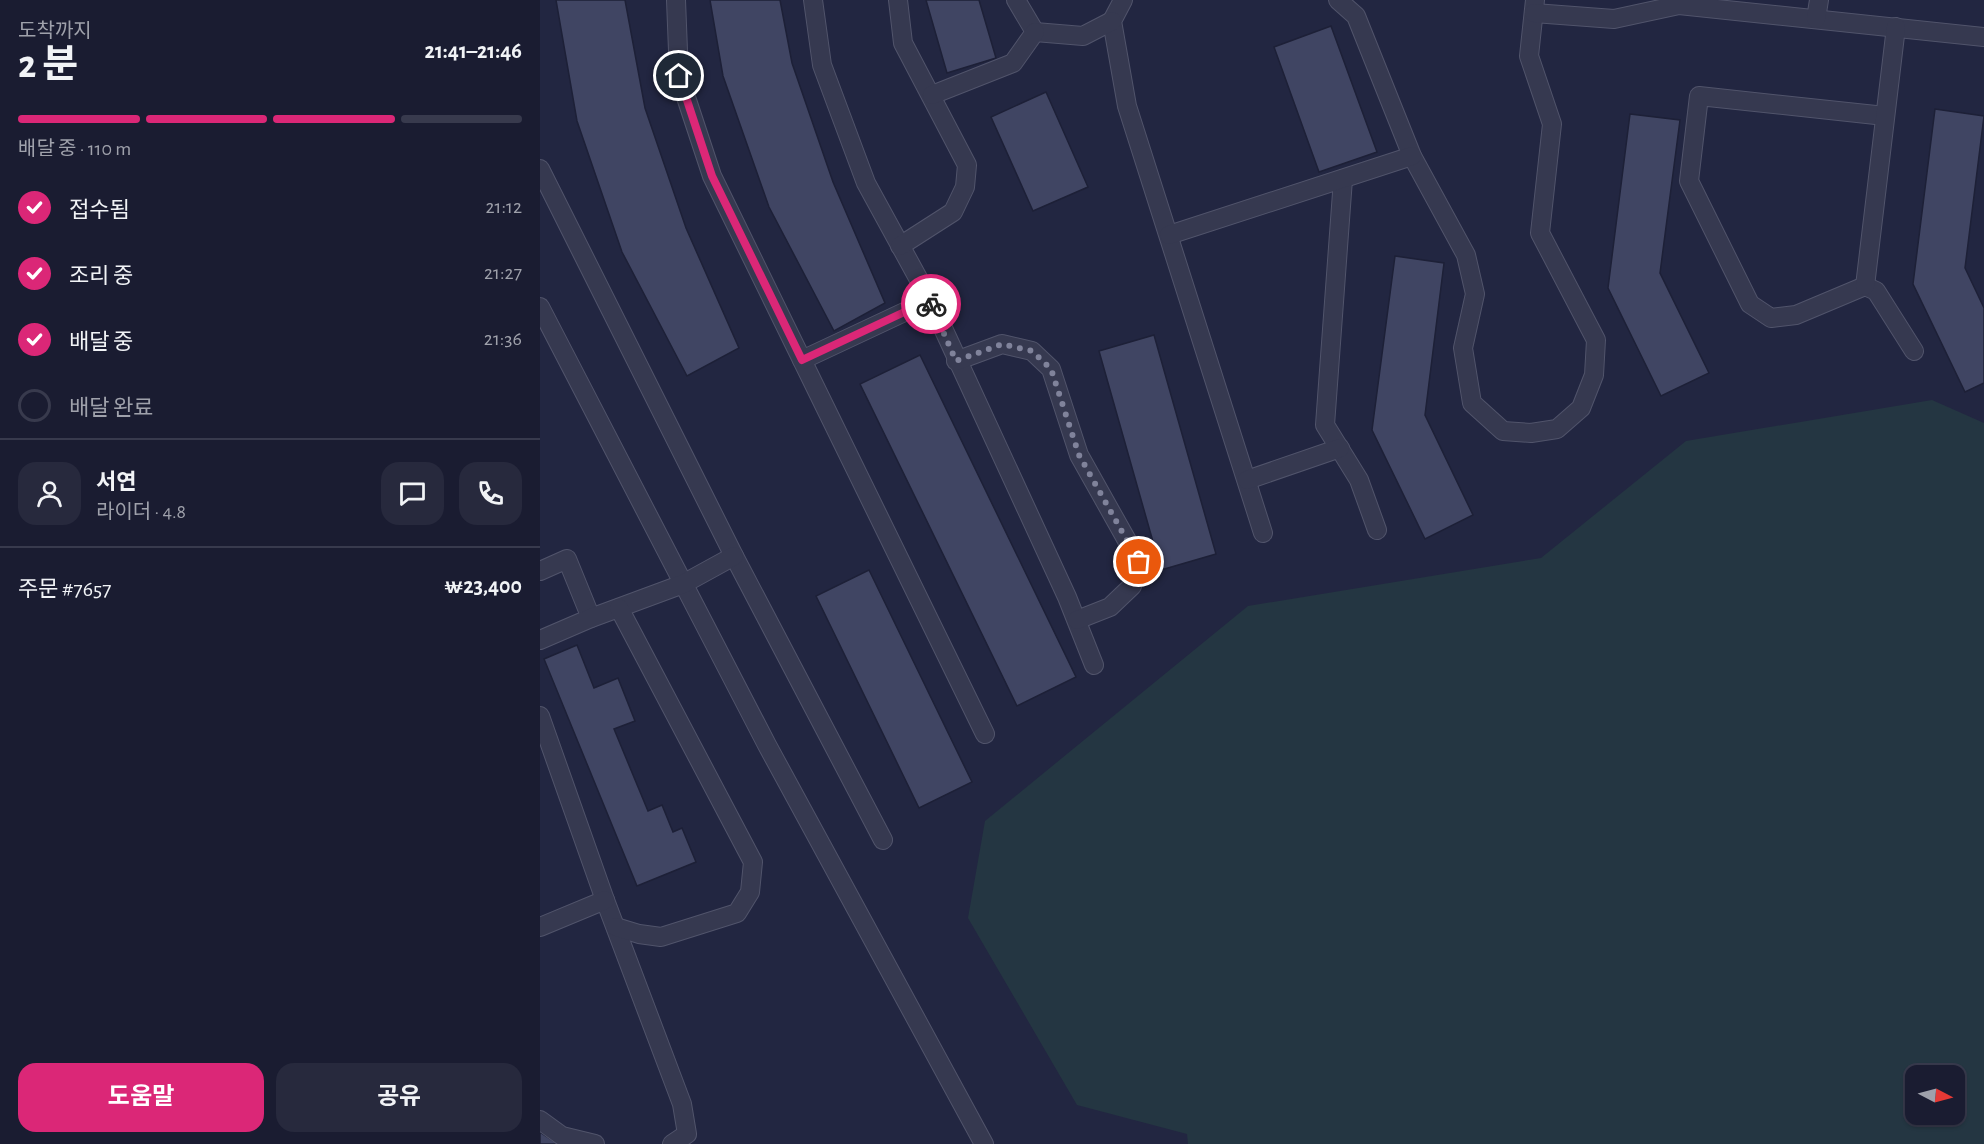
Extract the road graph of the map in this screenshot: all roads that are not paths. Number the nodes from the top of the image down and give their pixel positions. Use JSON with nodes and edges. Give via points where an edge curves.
{"nodes":[{"id":1,"x":676,"y":0,"type":"edge"},
{"id":2,"x":813,"y":0,"type":"edge"},
{"id":3,"x":898,"y":0,"type":"edge"},
{"id":4,"x":1016,"y":0,"type":"edge"},
{"id":5,"x":1123,"y":0,"type":"edge"},
{"id":6,"x":1338,"y":0,"type":"edge"},
{"id":7,"x":1818,"y":0,"type":"edge"},
{"id":8,"x":1535,"y":7,"type":"edge"},
{"id":9,"x":1816,"y":19,"type":"junction"},
{"id":10,"x":1112,"y":21,"type":"junction"},
{"id":11,"x":1896,"y":27,"type":"junction"},
{"id":12,"x":1035,"y":32,"type":"junction"},
{"id":13,"x":1984,"y":37,"type":"edge"},
{"id":14,"x":932,"y":95,"type":"junction"},
{"id":15,"x":1885,"y":116,"type":"junction"},
{"id":16,"x":1412,"y":156,"type":"junction"},
{"id":17,"x":540,"y":169,"type":"edge"},
{"id":18,"x":1343,"y":179,"type":"junction"},
{"id":19,"x":1169,"y":235,"type":"junction"},
{"id":20,"x":900,"y":246,"type":"junction"},
{"id":21,"x":1865,"y":286,"type":"junction"},
{"id":22,"x":930,"y":300,"type":"junction"},
{"id":23,"x":540,"y":307,"type":"edge"},
{"id":24,"x":1914,"y":351,"type":"dead end"},
{"id":25,"x":802,"y":360,"type":"junction"},
{"id":26,"x":956,"y":361,"type":"junction"},
{"id":27,"x":1340,"y":448,"type":"junction"},
{"id":28,"x":1246,"y":480,"type":"junction"},
{"id":29,"x":1377,"y":530,"type":"dead end"},
{"id":30,"x":1263,"y":533,"type":"dead end"},
{"id":31,"x":734,"y":556,"type":"junction"},
{"id":32,"x":540,"y":571,"type":"edge"},
{"id":33,"x":683,"y":584,"type":"junction"},
{"id":34,"x":619,"y":608,"type":"junction"},
{"id":35,"x":591,"y":618,"type":"junction"},
{"id":36,"x":1077,"y":620,"type":"junction"},
{"id":37,"x":540,"y":640,"type":"edge"},
{"id":38,"x":1094,"y":664,"type":"dead end"},
{"id":39,"x":540,"y":716,"type":"edge"},
{"id":40,"x":985,"y":734,"type":"dead end"},
{"id":41,"x":883,"y":840,"type":"dead end"},
{"id":42,"x":605,"y":900,"type":"junction"},
{"id":43,"x":540,"y":927,"type":"edge"},
{"id":44,"x":616,"y":927,"type":"junction"},
{"id":45,"x":540,"y":1120,"type":"edge"},
{"id":46,"x":595,"y":1144,"type":"edge"},
{"id":47,"x":672,"y":1144,"type":"edge"},
{"id":48,"x":984,"y":1144,"type":"edge"}],
"edges":[{"from":1,"to":25,"type":"street","via":[[679,76],[712,176]]},
{"from":2,"to":20,"type":"street","via":[[822,65],[866,183]]},
{"from":3,"to":14,"type":"street","via":[[903,43]]},
{"from":4,"to":12,"type":"street"},
{"from":5,"to":10,"type":"street"},
{"from":6,"to":16,"type":"street","via":[[1356,16]]},
{"from":7,"to":9,"type":"street"},
{"from":8,"to":9,"type":"street","via":[[1614,19],[1679,5]]},
{"from":8,"to":16,"type":"street","via":[[1529,56],[1552,124],[1540,233],[1596,340],[1594,375],[1581,408],[1557,429],[1531,433],[1503,431],[1472,403],[1463,348],[1475,294],[1466,255]]},
{"from":9,"to":11,"type":"street"},
{"from":10,"to":12,"type":"street","via":[[1083,36]]},
{"from":10,"to":19,"type":"street","via":[[1126,106]]},
{"from":11,"to":13,"type":"street"},
{"from":11,"to":15,"type":"street"},
{"from":12,"to":14,"type":"street","via":[[1013,63]]},
{"from":14,"to":20,"type":"street","via":[[967,165],[965,188],[953,212]]},
{"from":15,"to":21,"type":"street"},
{"from":15,"to":21,"type":"street","via":[[1698,96],[1689,181],[1750,304],[1771,318],[1796,315]]},
{"from":16,"to":18,"type":"street"},
{"from":17,"to":31,"type":"street"},
{"from":18,"to":19,"type":"street"},
{"from":18,"to":27,"type":"street","via":[[1325,426]]},
{"from":19,"to":28,"type":"street"},
{"from":20,"to":22,"type":"street"},
{"from":21,"to":24,"type":"street","via":[[1876,291]]},
{"from":22,"to":25,"type":"street"},
{"from":22,"to":26,"type":"street"},
{"from":23,"to":33,"type":"street"},
{"from":25,"to":40,"type":"street"},
{"from":26,"to":36,"type":"street"},
{"from":26,"to":36,"type":"street","via":[[1002,344],[1032,351],[1051,369],[1079,455],[1139,562],[1132,586],[1110,607]]},
{"from":27,"to":28,"type":"street"},
{"from":27,"to":29,"type":"street","via":[[1359,480]]},
{"from":28,"to":30,"type":"street"},
{"from":31,"to":33,"type":"street"},
{"from":31,"to":41,"type":"street"},
{"from":32,"to":35,"type":"street","via":[[567,559]]},
{"from":33,"to":34,"type":"street"},
{"from":33,"to":48,"type":"street"},
{"from":34,"to":35,"type":"street"},
{"from":34,"to":44,"type":"street","via":[[753,862],[750,892],[737,913],[661,937]]},
{"from":35,"to":37,"type":"street"},
{"from":36,"to":38,"type":"street"},
{"from":39,"to":42,"type":"street"},
{"from":42,"to":43,"type":"street"},
{"from":42,"to":44,"type":"street"},
{"from":44,"to":47,"type":"street","via":[[682,1104],[687,1134]]},
{"from":45,"to":46,"type":"street","via":[[562,1136]]}]}
